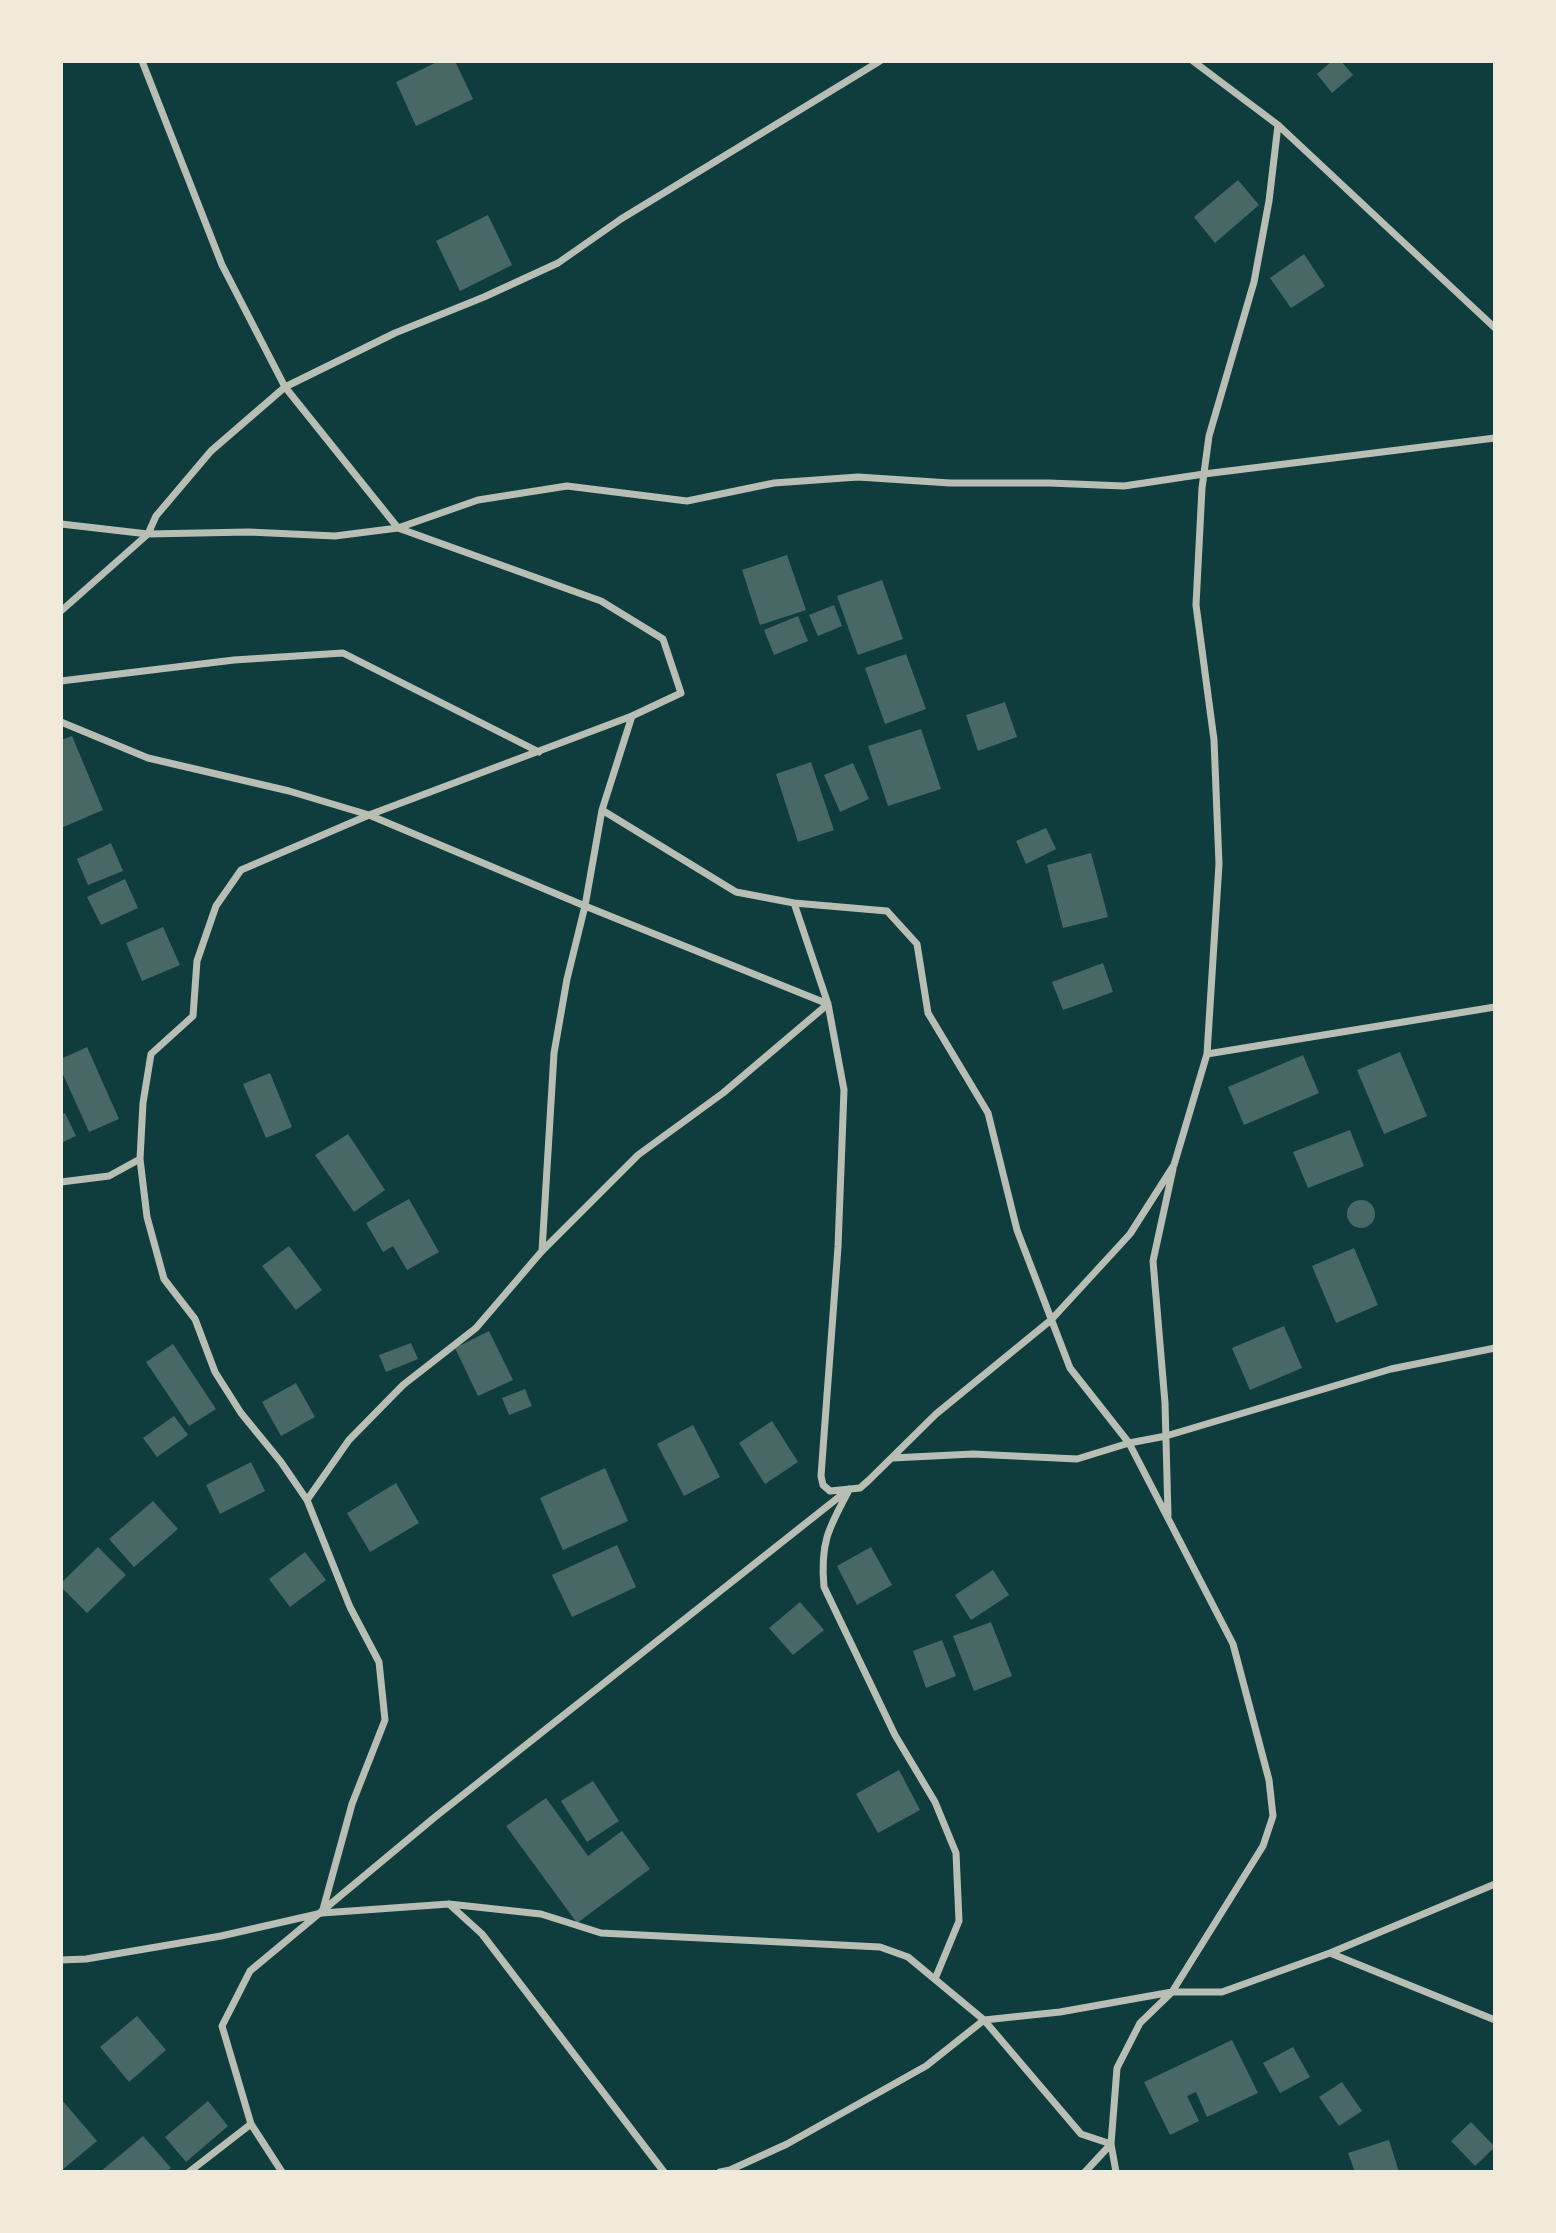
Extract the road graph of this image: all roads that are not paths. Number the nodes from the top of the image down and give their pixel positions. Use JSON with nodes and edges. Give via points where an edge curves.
{"nodes":[{"id":1,"x":142,"y":61,"type":"edge"},
{"id":2,"x":880,"y":61,"type":"edge"},
{"id":3,"x":1193,"y":61,"type":"edge"},
{"id":4,"x":1278,"y":125,"type":"junction"},
{"id":5,"x":1495,"y":328,"type":"edge"},
{"id":6,"x":285,"y":387,"type":"junction"},
{"id":7,"x":1495,"y":438,"type":"edge"},
{"id":8,"x":1204,"y":474,"type":"junction"},
{"id":9,"x":61,"y":524,"type":"edge"},
{"id":10,"x":398,"y":528,"type":"junction"},
{"id":11,"x":148,"y":534,"type":"junction"},
{"id":12,"x":61,"y":611,"type":"edge"},
{"id":13,"x":61,"y":681,"type":"edge"},
{"id":14,"x":632,"y":716,"type":"junction"},
{"id":15,"x":61,"y":722,"type":"edge"},
{"id":16,"x":540,"y":752,"type":"junction"},
{"id":17,"x":602,"y":810,"type":"junction"},
{"id":18,"x":369,"y":816,"type":"junction"},
{"id":19,"x":794,"y":903,"type":"junction"},
{"id":20,"x":585,"y":906,"type":"junction"},
{"id":21,"x":828,"y":1004,"type":"junction"},
{"id":22,"x":1495,"y":1007,"type":"edge"},
{"id":23,"x":1207,"y":1054,"type":"junction"},
{"id":24,"x":140,"y":1159,"type":"junction"},
{"id":25,"x":1174,"y":1165,"type":"junction"},
{"id":26,"x":61,"y":1182,"type":"edge"},
{"id":27,"x":542,"y":1251,"type":"junction"},
{"id":28,"x":1051,"y":1320,"type":"junction"},
{"id":29,"x":1495,"y":1348,"type":"edge"},
{"id":30,"x":1166,"y":1436,"type":"junction"},
{"id":31,"x":1129,"y":1443,"type":"junction"},
{"id":32,"x":892,"y":1458,"type":"junction"},
{"id":33,"x":850,"y":1489,"type":"junction"},
{"id":34,"x":307,"y":1500,"type":"junction"},
{"id":35,"x":1168,"y":1519,"type":"junction"},
{"id":36,"x":1495,"y":1884,"type":"edge"},
{"id":37,"x":449,"y":1904,"type":"junction"},
{"id":38,"x":322,"y":1913,"type":"junction"},
{"id":39,"x":1330,"y":1953,"type":"junction"},
{"id":40,"x":61,"y":1960,"type":"edge"},
{"id":41,"x":935,"y":1979,"type":"junction"},
{"id":42,"x":1172,"y":1992,"type":"junction"},
{"id":43,"x":984,"y":2020,"type":"junction"},
{"id":44,"x":1495,"y":2020,"type":"edge"},
{"id":45,"x":251,"y":2124,"type":"junction"},
{"id":46,"x":1111,"y":2144,"type":"junction"},
{"id":47,"x":189,"y":2172,"type":"edge"},
{"id":48,"x":282,"y":2172,"type":"edge"},
{"id":49,"x":664,"y":2172,"type":"edge"},
{"id":50,"x":720,"y":2172,"type":"edge"},
{"id":51,"x":1085,"y":2172,"type":"edge"},
{"id":52,"x":1116,"y":2172,"type":"edge"}],
"edges":[{"from":1,"to":6,"type":"street","via":[[222,265]]},
{"from":2,"to":6,"type":"street","via":[[621,219],[558,263],[395,333]]},
{"from":3,"to":4,"type":"street"},
{"from":4,"to":5,"type":"street"},
{"from":4,"to":8,"type":"street","via":[[1254,282],[1209,436]]},
{"from":6,"to":10,"type":"street"},
{"from":6,"to":11,"type":"street","via":[[211,451],[156,516]]},
{"from":7,"to":8,"type":"street"},
{"from":8,"to":10,"type":"street","via":[[1124,486],[858,477],[774,483],[687,501],[567,486],[478,500]]},
{"from":8,"to":23,"type":"street","via":[[1196,605],[1214,740],[1219,864]]},
{"from":9,"to":11,"type":"street"},
{"from":10,"to":11,"type":"street","via":[[335,536]]},
{"from":10,"to":14,"type":"street","via":[[601,601],[663,639],[681,693]]},
{"from":11,"to":12,"type":"street"},
{"from":13,"to":16,"type":"street","via":[[234,660],[343,653]]},
{"from":14,"to":16,"type":"street"},
{"from":14,"to":17,"type":"street"},
{"from":15,"to":18,"type":"street","via":[[148,758],[289,791]]},
{"from":16,"to":18,"type":"street"},
{"from":17,"to":19,"type":"street","via":[[736,892]]},
{"from":17,"to":20,"type":"street"},
{"from":18,"to":20,"type":"street"},
{"from":18,"to":24,"type":"street","via":[[241,870],[216,906],[197,961],[193,1016],[151,1054]]},
{"from":19,"to":21,"type":"street"},
{"from":19,"to":28,"type":"street","via":[[887,912],[917,944],[928,1013],[988,1113],[1017,1230]]},
{"from":20,"to":21,"type":"street"},
{"from":20,"to":27,"type":"street","via":[[554,1053]]},
{"from":21,"to":27,"type":"street","via":[[723,1093],[638,1155]]},
{"from":21,"to":33,"type":"street","via":[[844,1090],[821,1476],[830,1491]]},
{"from":22,"to":23,"type":"street"},
{"from":23,"to":25,"type":"street"},
{"from":24,"to":26,"type":"street","via":[[109,1176]]},
{"from":24,"to":34,"type":"street","via":[[146,1217],[163,1279],[195,1319],[215,1372],[241,1413]]},
{"from":25,"to":28,"type":"street","via":[[1130,1234]]},
{"from":25,"to":30,"type":"street","via":[[1153,1261]]},
{"from":27,"to":34,"type":"street","via":[[476,1328],[403,1385],[349,1440]]},
{"from":28,"to":31,"type":"street","via":[[1070,1368]]},
{"from":28,"to":32,"type":"street","via":[[936,1414]]},
{"from":29,"to":30,"type":"street","via":[[1391,1369]]},
{"from":30,"to":31,"type":"street"},
{"from":30,"to":35,"type":"street"},
{"from":31,"to":32,"type":"street","via":[[1077,1459],[973,1454]]},
{"from":31,"to":35,"type":"street"},
{"from":32,"to":33,"type":"street","via":[[860,1488]]},
{"from":33,"to":38,"type":"street","via":[[435,1817]]},
{"from":33,"to":41,"type":"street","via":[[827,1530],[821,1561],[824,1587],[895,1735],[935,1802],[956,1853],[959,1921]]},
{"from":34,"to":38,"type":"street","via":[[350,1607],[379,1662],[385,1720],[352,1804]]},
{"from":35,"to":42,"type":"street","via":[[1233,1644],[1269,1780],[1273,1816],[1263,1846]]},
{"from":36,"to":39,"type":"street"},
{"from":37,"to":38,"type":"street"},
{"from":37,"to":41,"type":"street","via":[[541,1914],[601,1933],[880,1947],[908,1957]]},
{"from":37,"to":49,"type":"street","via":[[482,1934]]},
{"from":38,"to":40,"type":"street","via":[[221,1936]]},
{"from":38,"to":45,"type":"street","via":[[250,1970],[222,2026]]},
{"from":39,"to":42,"type":"street","via":[[1222,1992]]},
{"from":39,"to":44,"type":"street"},
{"from":41,"to":43,"type":"street"},
{"from":42,"to":43,"type":"street"},
{"from":42,"to":46,"type":"street","via":[[1140,2024],[1117,2068]]},
{"from":43,"to":46,"type":"street","via":[[1081,2134]]},
{"from":43,"to":50,"type":"street","via":[[926,2066],[787,2144]]},
{"from":45,"to":47,"type":"street"},
{"from":45,"to":48,"type":"street"},
{"from":46,"to":51,"type":"street"},
{"from":46,"to":52,"type":"street"}]}
